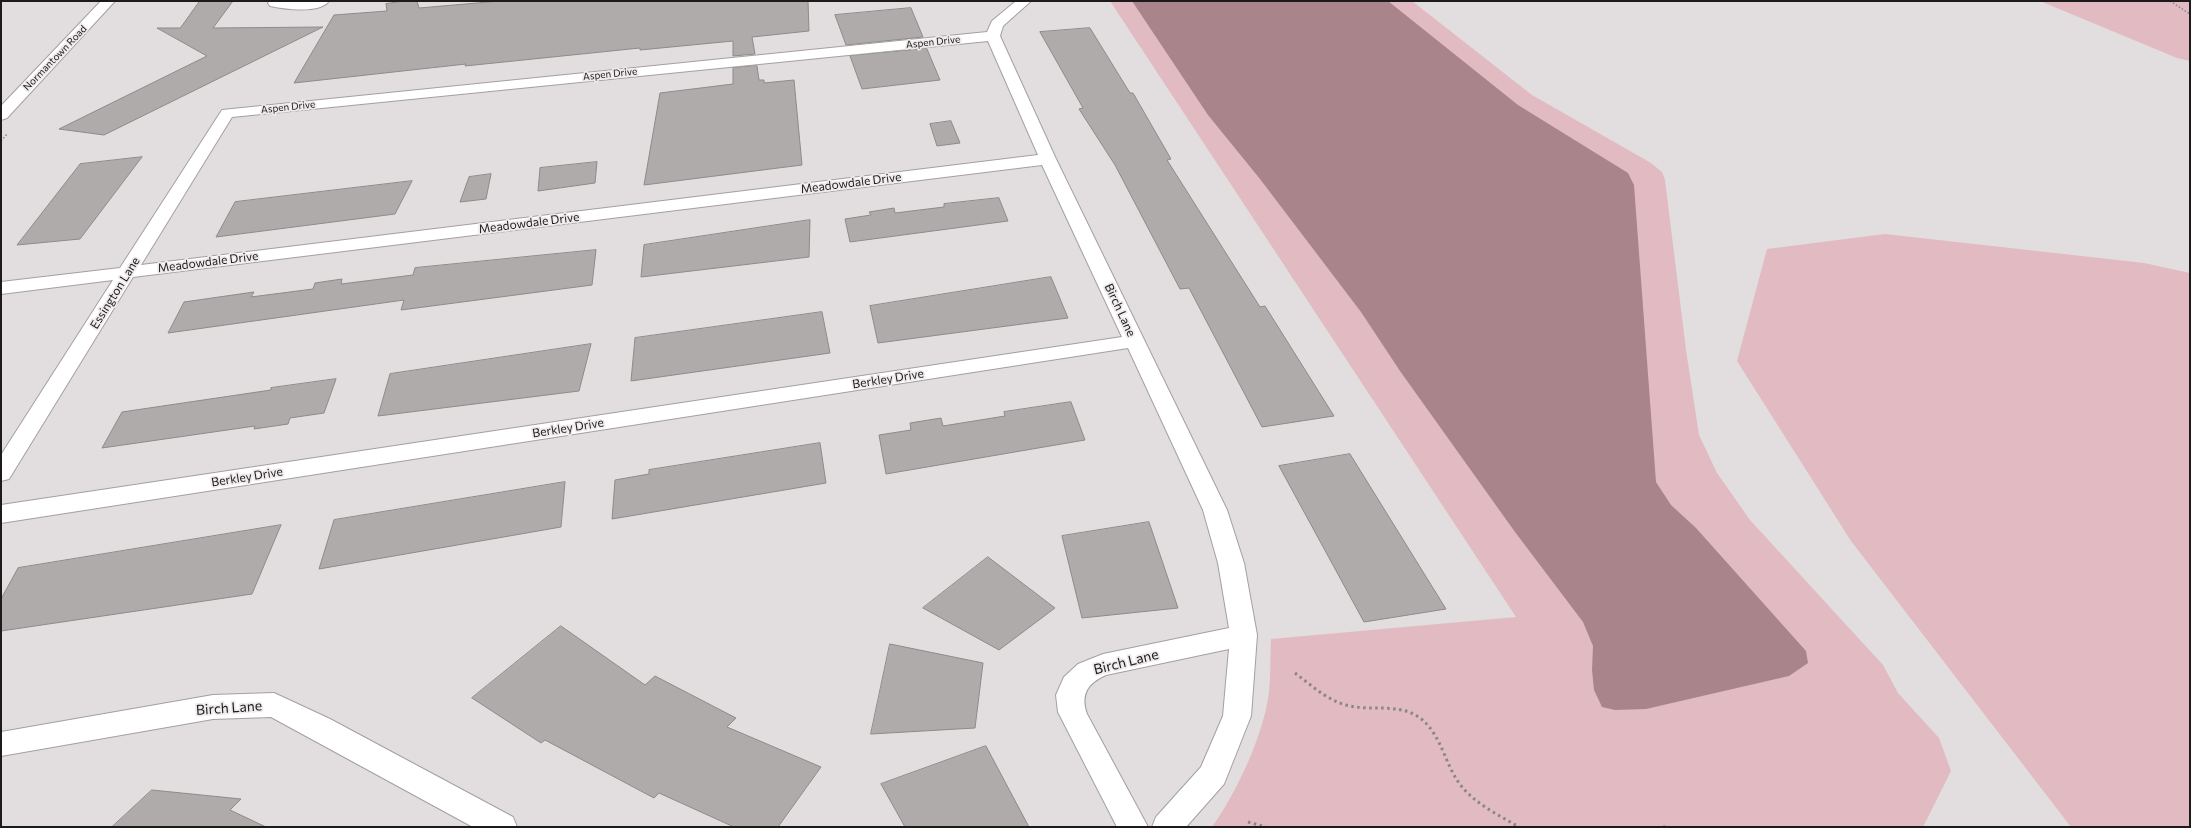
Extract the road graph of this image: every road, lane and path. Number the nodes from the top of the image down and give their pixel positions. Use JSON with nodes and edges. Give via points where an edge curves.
{"nodes":[{"id":1,"x":108,"y":1,"type":"edge"},
{"id":2,"x":277,"y":1,"type":"edge"},
{"id":3,"x":322,"y":1,"type":"edge"},
{"id":4,"x":1024,"y":1,"type":"edge"},
{"id":5,"x":2170,"y":1,"type":"edge"},
{"id":6,"x":2190,"y":14,"type":"edge"},
{"id":7,"x":993,"y":36,"type":"junction"},
{"id":8,"x":228,"y":113,"type":"joint"},
{"id":9,"x":1,"y":115,"type":"edge"},
{"id":10,"x":1048,"y":159,"type":"junction"},
{"id":11,"x":128,"y":272,"type":"junction"},
{"id":12,"x":4,"y":287,"type":"edge"},
{"id":13,"x":1134,"y":341,"type":"junction"},
{"id":14,"x":1,"y":473,"type":"edge"},
{"id":15,"x":1,"y":514,"type":"edge"},
{"id":16,"x":1244,"y":635,"type":"junction"},
{"id":17,"x":1295,"y":673,"type":"dead end"},
{"id":18,"x":1,"y":744,"type":"edge"},
{"id":19,"x":1248,"y":822,"type":"dead end"},
{"id":20,"x":502,"y":827,"type":"edge"},
{"id":21,"x":1133,"y":827,"type":"edge"},
{"id":22,"x":1168,"y":827,"type":"edge"},
{"id":23,"x":1266,"y":827,"type":"edge"},
{"id":24,"x":1519,"y":827,"type":"edge"},
{"id":25,"x":1662,"y":827,"type":"edge"},
{"id":26,"x":1668,"y":827,"type":"edge"}],
"edges":[{"from":1,"to":9,"type":"street","name":"Normantown Road"},
{"from":2,"to":3,"type":"street","via":[[275,3],[284,6]]},
{"from":4,"to":7,"type":"street","via":[[997,24]]},
{"from":5,"to":6,"type":"path"},
{"from":7,"to":8,"type":"street","name":"Aspen Drive"},
{"from":7,"to":10,"type":"street","name":"Birch Lane"},
{"from":8,"to":11,"type":"street","name":"Essington Lane"},
{"from":10,"to":11,"type":"street","name":"Meadowdale Drive"},
{"from":10,"to":13,"type":"street","name":"Birch Lane"},
{"from":11,"to":12,"type":"street","name":"Meadowdale Drive"},
{"from":11,"to":14,"type":"street","name":"Essington Lane"},
{"from":13,"to":15,"type":"street","name":"Berkley Drive"},
{"from":13,"to":16,"type":"street","name":"Birch Lane","via":[[1215,510],[1231,563]]},
{"from":16,"to":21,"type":"street","name":"Birch Lane","via":[[1103,666],[1081,676],[1073,686],[1070,707],[1074,718]]},
{"from":16,"to":22,"type":"street","name":"Birch Lane","via":[[1237,716],[1213,775]]},
{"from":17,"to":24,"type":"path","via":[[1327,696],[1347,705],[1395,708],[1419,717],[1436,734],[1458,781],[1480,804]]},
{"from":18,"to":20,"type":"street","name":"Birch Lane","via":[[214,707],[274,705]]},
{"from":19,"to":23,"type":"path"},
{"from":25,"to":26,"type":"path"}]}
